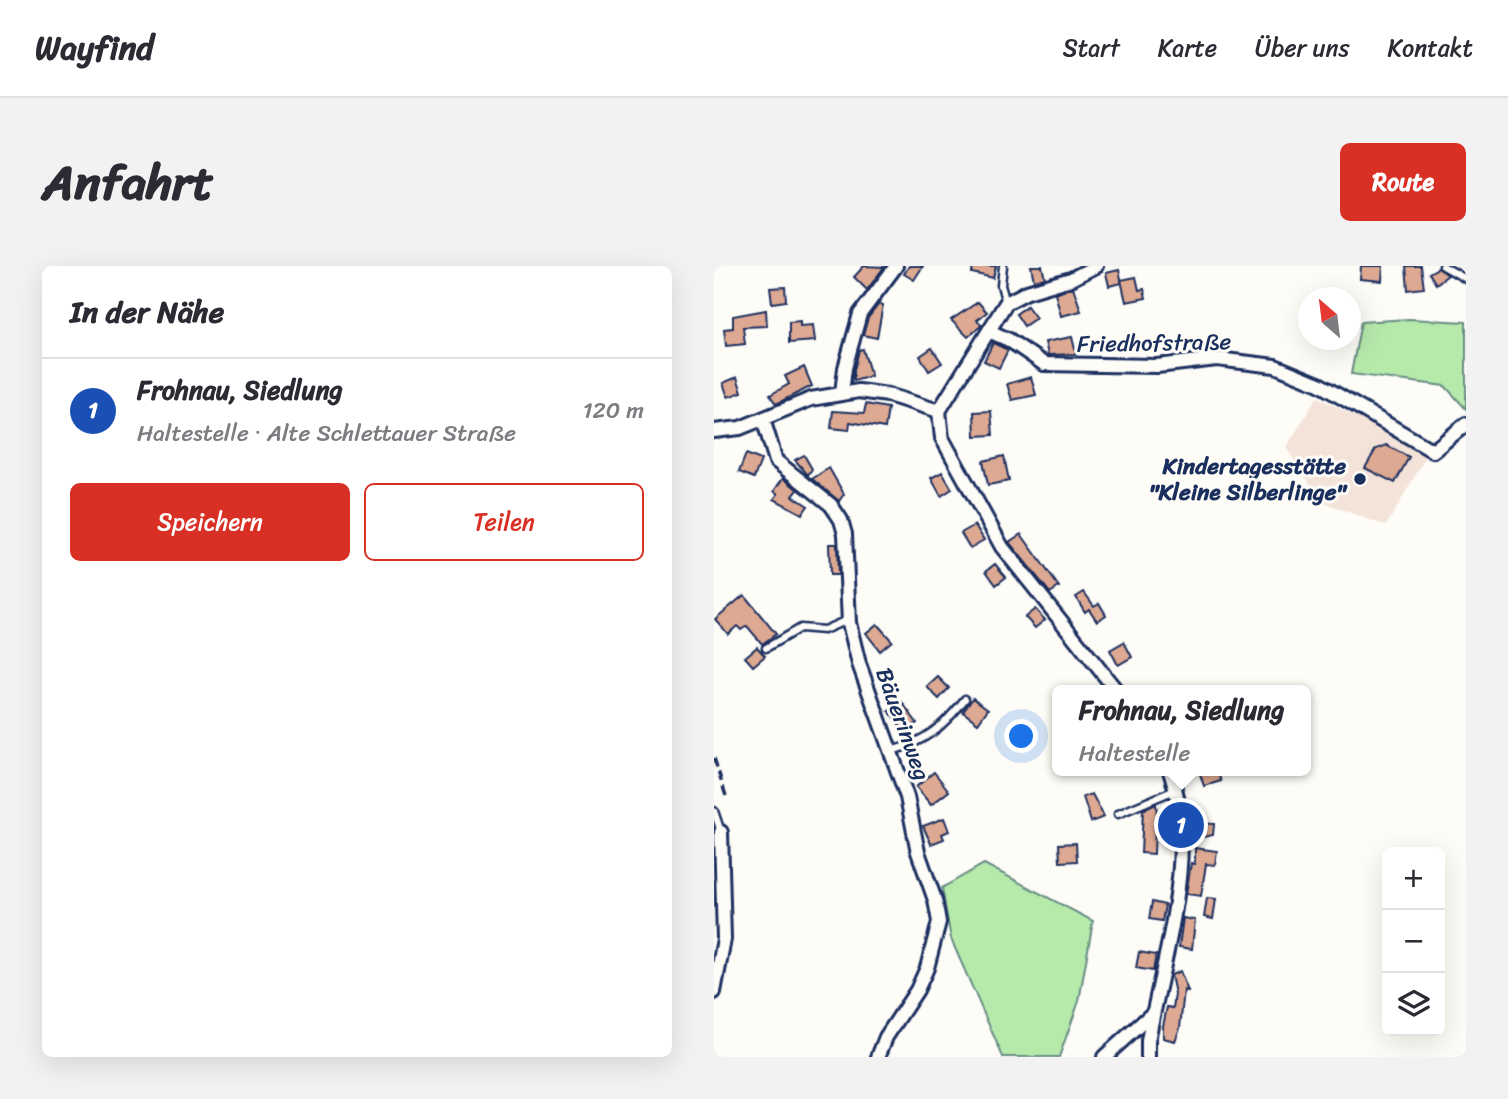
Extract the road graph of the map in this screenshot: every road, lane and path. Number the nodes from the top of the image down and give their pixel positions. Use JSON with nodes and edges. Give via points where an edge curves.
{"nodes":[{"id":1,"x":896,"y":266,"type":"edge"},
{"id":2,"x":1003,"y":266,"type":"edge"},
{"id":3,"x":1096,"y":266,"type":"edge"},
{"id":4,"x":1443,"y":266,"type":"edge"},
{"id":5,"x":1466,"y":279,"type":"edge"},
{"id":6,"x":1006,"y":303,"type":"junction"},
{"id":7,"x":989,"y":331,"type":"junction"},
{"id":8,"x":842,"y":393,"type":"junction"},
{"id":9,"x":939,"y":411,"type":"junction"},
{"id":10,"x":763,"y":419,"type":"junction"},
{"id":11,"x":1466,"y":424,"type":"edge"},
{"id":12,"x":714,"y":431,"type":"edge"},
{"id":13,"x":849,"y":619,"type":"junction"},
{"id":14,"x":766,"y":648,"type":"dead end"},
{"id":15,"x":1112,"y":685,"type":"edge"},
{"id":16,"x":965,"y":699,"type":"dead end"},
{"id":17,"x":890,"y":752,"type":"junction"},
{"id":18,"x":1172,"y":776,"type":"edge"},
{"id":19,"x":1176,"y":789,"type":"junction"},
{"id":20,"x":714,"y":813,"type":"edge"},
{"id":21,"x":1118,"y":814,"type":"dead end"},
{"id":22,"x":721,"y":832,"type":"joint"},
{"id":23,"x":714,"y":992,"type":"edge"},
{"id":24,"x":1153,"y":1013,"type":"junction"},
{"id":25,"x":1131,"y":1035,"type":"junction"},
{"id":26,"x":1148,"y":1041,"type":"junction"},
{"id":27,"x":878,"y":1057,"type":"edge"},
{"id":28,"x":1104,"y":1057,"type":"edge"},
{"id":29,"x":1148,"y":1057,"type":"edge"}],
"edges":[{"from":1,"to":8,"type":"street","via":[[860,314]]},
{"from":2,"to":6,"type":"lane","via":[[1001,285]]},
{"from":3,"to":6,"type":"street"},
{"from":4,"to":5,"type":"lane"},
{"from":6,"to":7,"type":"street"},
{"from":7,"to":9,"type":"street"},
{"from":7,"to":11,"type":"street","name":"Friedhofstraße","via":[[1044,364],[1157,366],[1217,359],[1275,366],[1318,384],[1433,451]]},
{"from":8,"to":9,"type":"street","via":[[875,392]]},
{"from":8,"to":10,"type":"street","via":[[811,398]]},
{"from":9,"to":15,"type":"street","via":[[942,438],[1002,547]]},
{"from":10,"to":12,"type":"street"},
{"from":10,"to":13,"type":"street","name":"Bäuerinweg","via":[[776,461],[831,505],[841,520]]},
{"from":13,"to":14,"type":"lane","via":[[824,631],[800,628]]},
{"from":13,"to":17,"type":"street","name":"Bäuerinweg","via":[[859,664]]},
{"from":16,"to":17,"type":"lane","via":[[928,738]]},
{"from":17,"to":27,"type":"street","name":"Bäuerinweg","via":[[907,797],[939,922],[928,968]]},
{"from":18,"to":19,"type":"street"},
{"from":19,"to":21,"type":"lane"},
{"from":19,"to":24,"type":"street","via":[[1181,857]]},
{"from":20,"to":22,"type":"lane"},
{"from":22,"to":23,"type":"street","via":[[724,939]]},
{"from":24,"to":25,"type":"street"},
{"from":24,"to":26,"type":"street"},
{"from":25,"to":26,"type":"street"},
{"from":25,"to":28,"type":"street"},
{"from":26,"to":29,"type":"street"}]}
